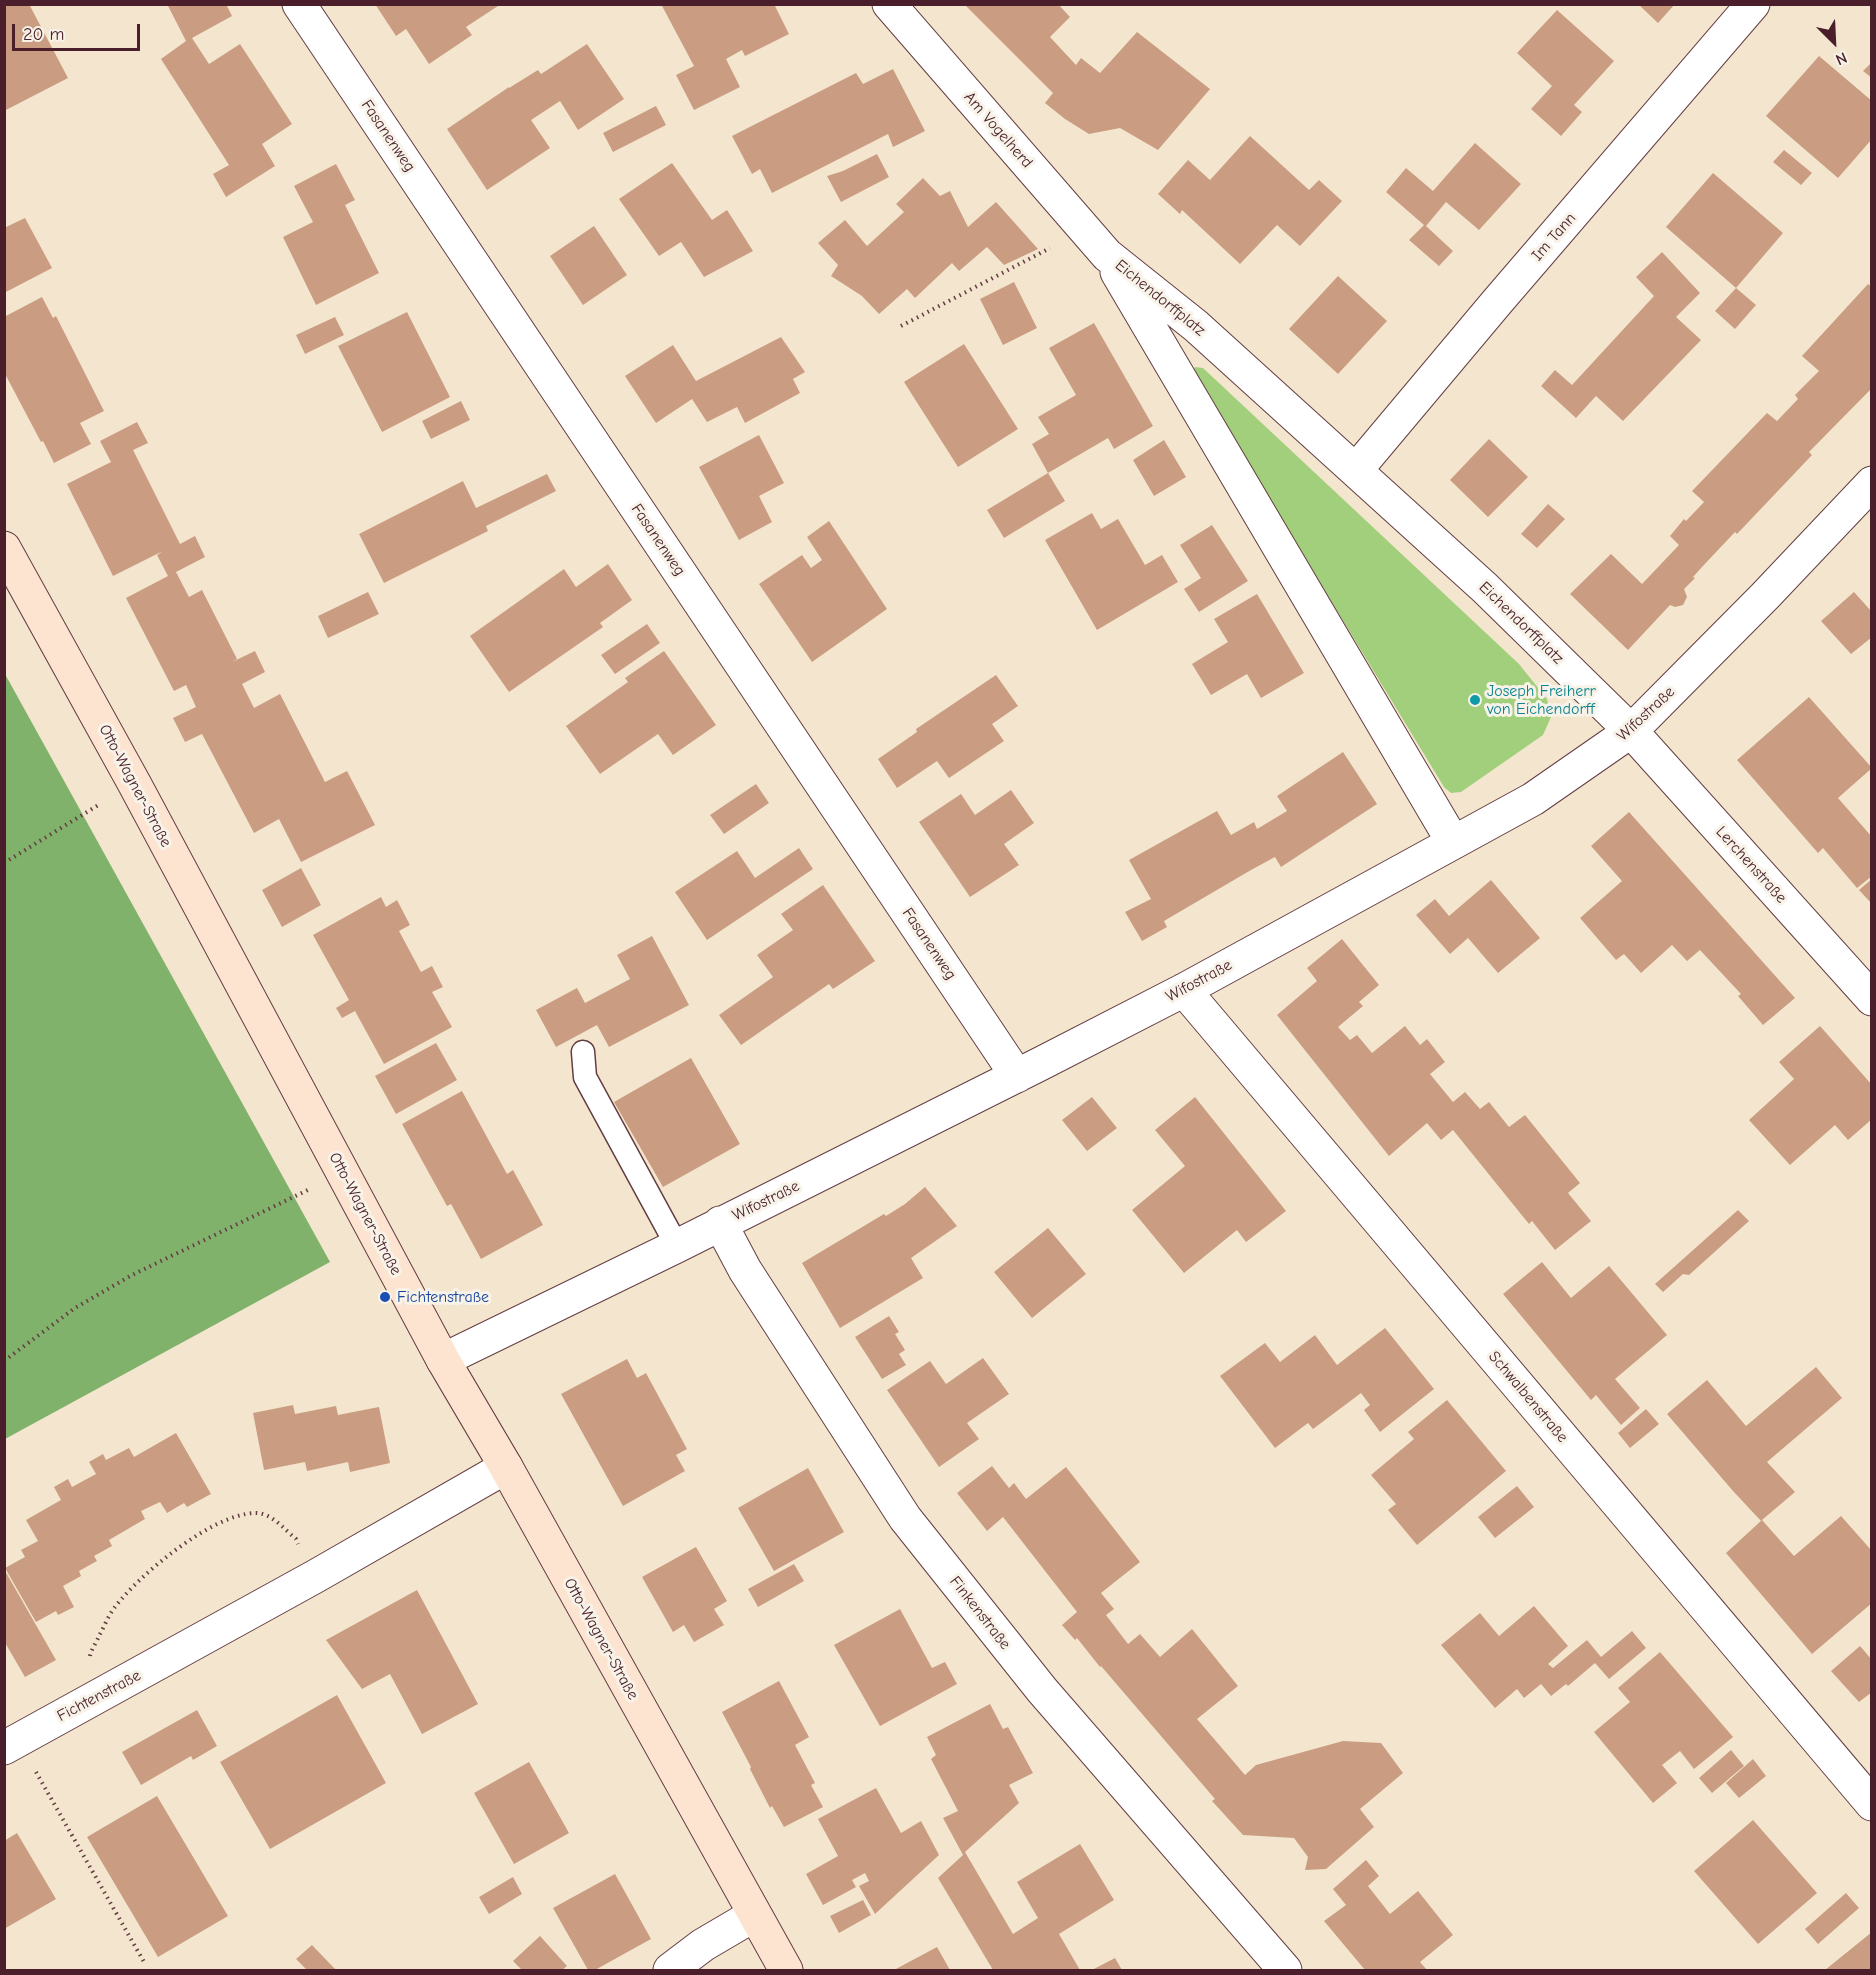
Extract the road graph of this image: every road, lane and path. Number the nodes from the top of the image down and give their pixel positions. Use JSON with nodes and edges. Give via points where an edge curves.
{"nodes":[{"id":1,"x":300,"y":4,"type":"edge"},
{"id":2,"x":889,"y":4,"type":"edge"},
{"id":3,"x":1753,"y":4,"type":"edge"},
{"id":4,"x":1085,"y":229,"type":"junction"},
{"id":5,"x":1107,"y":255,"type":"junction"},
{"id":6,"x":901,"y":326,"type":"dead end"},
{"id":7,"x":1356,"y":470,"type":"junction"},
{"id":8,"x":1870,"y":489,"type":"edge"},
{"id":9,"x":4,"y":548,"type":"edge"},
{"id":10,"x":1631,"y":731,"type":"junction"},
{"id":11,"x":134,"y":783,"type":"junction"},
{"id":12,"x":1453,"y":842,"type":"junction"},
{"id":13,"x":4,"y":863,"type":"edge"},
{"id":14,"x":1184,"y":990,"type":"junction"},
{"id":15,"x":1872,"y":999,"type":"edge"},
{"id":16,"x":583,"y":1052,"type":"dead end"},
{"id":17,"x":1017,"y":1076,"type":"junction"},
{"id":18,"x":343,"y":1173,"type":"junction"},
{"id":19,"x":720,"y":1223,"type":"junction"},
{"id":20,"x":677,"y":1246,"type":"junction"},
{"id":21,"x":444,"y":1360,"type":"junction"},
{"id":22,"x":4,"y":1361,"type":"edge"},
{"id":23,"x":506,"y":1467,"type":"junction"},
{"id":24,"x":316,"y":1576,"type":"junction"},
{"id":25,"x":106,"y":1693,"type":"junction"},
{"id":26,"x":11,"y":1744,"type":"edge"},
{"id":27,"x":1872,"y":1804,"type":"edge"},
{"id":28,"x":754,"y":1915,"type":"junction"},
{"id":29,"x":144,"y":1962,"type":"dead end"},
{"id":30,"x":670,"y":1971,"type":"edge"},
{"id":31,"x":786,"y":1971,"type":"edge"},
{"id":32,"x":1285,"y":1971,"type":"edge"}],
"edges":[{"from":1,"to":17,"type":"street","name":"Fasanenweg"},
{"from":2,"to":4,"type":"street","name":"Am Vogelherd"},
{"from":3,"to":7,"type":"street","name":"Im Tann"},
{"from":4,"to":5,"type":"street","name":"Am Vogelherd"},
{"from":4,"to":6,"type":"path"},
{"from":5,"to":7,"type":"street","name":"Eichendorffplatz","via":[[1196,326]]},
{"from":5,"to":12,"type":"street","name":"Eichendorffplatz"},
{"from":7,"to":10,"type":"street","name":"Eichendorffplatz","via":[[1485,588]]},
{"from":8,"to":10,"type":"street","name":"Wifostraße"},
{"from":9,"to":11,"type":"street","name":"Otto-Wagner-Straße"},
{"from":10,"to":12,"type":"street","name":"Wifostraße","via":[[1533,799]]},
{"from":10,"to":15,"type":"street","name":"Lerchenstraße"},
{"from":11,"to":13,"type":"path"},
{"from":11,"to":18,"type":"street","name":"Otto-Wagner-Straße"},
{"from":12,"to":14,"type":"street","name":"Wifostraße"},
{"from":14,"to":17,"type":"street","name":"Wifostraße"},
{"from":14,"to":27,"type":"street","name":"Schwalbenstraße"},
{"from":16,"to":20,"type":"lane","via":[[585,1077]]},
{"from":17,"to":19,"type":"street","name":"Wifostraße"},
{"from":18,"to":21,"type":"street","name":"Otto-Wagner-Straße"},
{"from":18,"to":22,"type":"path","via":[[132,1275],[75,1308]]},
{"from":19,"to":20,"type":"street","name":"Wifostraße"},
{"from":19,"to":32,"type":"street","name":"Finkenstraße","via":[[745,1270],[905,1518],[1042,1690]]},
{"from":20,"to":21,"type":"street","name":"Wifostraße"},
{"from":21,"to":23,"type":"street","name":"Otto-Wagner-Straße"},
{"from":23,"to":24,"type":"street","name":"Fichtenstraße"},
{"from":23,"to":28,"type":"street","name":"Otto-Wagner-Straße"},
{"from":24,"to":25,"type":"street","name":"Fichtenstraße"},
{"from":24,"to":25,"type":"path","via":[[296,1539],[271,1517],[256,1512],[232,1517],[213,1527],[143,1576],[114,1608],[89,1655]]},
{"from":25,"to":26,"type":"street","name":"Fichtenstraße"},
{"from":26,"to":29,"type":"path"},
{"from":28,"to":30,"type":"street"},
{"from":28,"to":31,"type":"street","name":"Otto-Wagner-Straße"}]}
